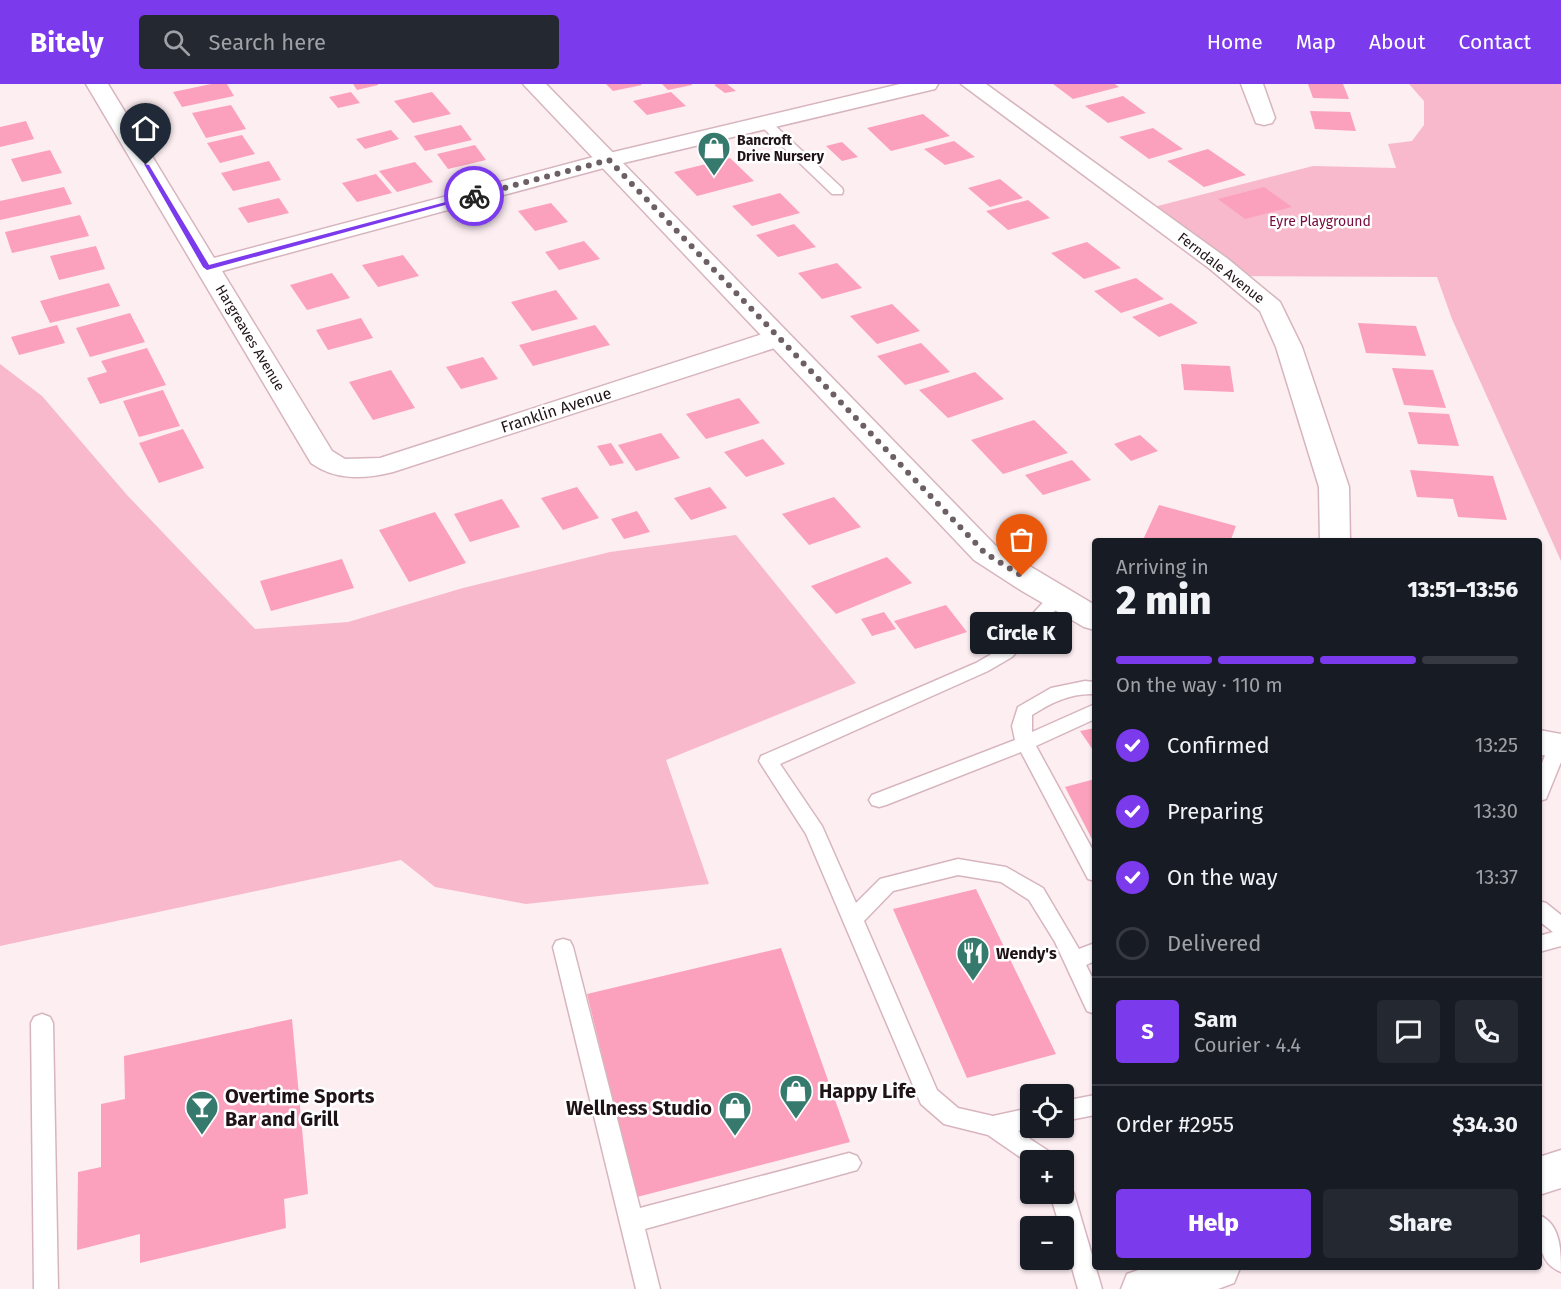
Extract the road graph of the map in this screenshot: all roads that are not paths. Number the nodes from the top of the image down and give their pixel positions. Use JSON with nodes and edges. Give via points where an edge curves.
{"nodes":[{"id":1,"x":97,"y":84,"type":"edge"},
{"id":2,"x":534,"y":84,"type":"edge"},
{"id":3,"x":927,"y":84,"type":"edge"},
{"id":4,"x":972,"y":84,"type":"edge"},
{"id":5,"x":1252,"y":84,"type":"edge"},
{"id":6,"x":1264,"y":118,"type":"dead end"},
{"id":7,"x":765,"y":123,"type":"junction"},
{"id":8,"x":609,"y":160,"type":"junction"},
{"id":9,"x":837,"y":191,"type":"dead end"},
{"id":10,"x":207,"y":267,"type":"junction"},
{"id":11,"x":778,"y":338,"type":"junction"},
{"id":12,"x":332,"y":466,"type":"joint"},
{"id":13,"x":1335,"y":538,"type":"edge"},
{"id":14,"x":1057,"y":597,"type":"junction"},
{"id":15,"x":1092,"y":617,"type":"edge"},
{"id":16,"x":1092,"y":688,"type":"edge"},
{"id":17,"x":1092,"y":712,"type":"edge"},
{"id":18,"x":1025,"y":743,"type":"junction"},
{"id":19,"x":1553,"y":745,"type":"edge"},
{"id":20,"x":1542,"y":784,"type":"edge"},
{"id":21,"x":879,"y":800,"type":"dead end"},
{"id":22,"x":1092,"y":867,"type":"edge"},
{"id":23,"x":1542,"y":911,"type":"edge"},
{"id":24,"x":853,"y":918,"type":"junction"},
{"id":25,"x":1561,"y":927,"type":"edge"},
{"id":26,"x":1561,"y":938,"type":"edge"},
{"id":27,"x":1542,"y":943,"type":"edge"},
{"id":28,"x":563,"y":947,"type":"dead end"},
{"id":29,"x":1092,"y":952,"type":"edge"},
{"id":30,"x":1074,"y":961,"type":"junction"},
{"id":31,"x":1092,"y":999,"type":"edge"},
{"id":32,"x":42,"y":1023,"type":"dead end"},
{"id":33,"x":1092,"y":1106,"type":"edge"},
{"id":34,"x":1074,"y":1109,"type":"edge"},
{"id":35,"x":1020,"y":1120,"type":"edge"},
{"id":36,"x":993,"y":1126,"type":"junction"},
{"id":37,"x":1029,"y":1150,"type":"edge"},
{"id":38,"x":849,"y":1163,"type":"dead end"},
{"id":39,"x":1561,"y":1169,"type":"edge"},
{"id":40,"x":1542,"y":1175,"type":"edge"},
{"id":41,"x":1065,"y":1204,"type":"edge"},
{"id":42,"x":632,"y":1221,"type":"junction"},
{"id":43,"x":1542,"y":1231,"type":"edge"},
{"id":44,"x":1561,"y":1261,"type":"edge"},
{"id":45,"x":1207,"y":1270,"type":"edge"},
{"id":46,"x":1158,"y":1279,"type":"edge"},
{"id":47,"x":46,"y":1289,"type":"edge"},
{"id":48,"x":648,"y":1289,"type":"edge"},
{"id":49,"x":1090,"y":1289,"type":"edge"}],
"edges":[{"from":1,"to":10,"type":"street","name":"Hargreaves Avenue"},
{"from":2,"to":8,"type":"street"},
{"from":3,"to":7,"type":"street"},
{"from":4,"to":13,"type":"street","name":"Ferndale Avenue","via":[[1219,264],[1270,306],[1289,347],[1334,487]]},
{"from":5,"to":6,"type":"street"},
{"from":7,"to":8,"type":"street"},
{"from":7,"to":9,"type":"lane"},
{"from":8,"to":10,"type":"street"},
{"from":8,"to":11,"type":"street"},
{"from":10,"to":12,"type":"street","name":"Hargreaves Avenue","via":[[321,457]]},
{"from":11,"to":12,"type":"street","name":"Franklin Avenue","via":[[383,466],[356,470]]},
{"from":11,"to":14,"type":"street","via":[[985,553]]},
{"from":14,"to":15,"type":"street"},
{"from":14,"to":24,"type":"lane","via":[[1006,653],[982,667],[768,761],[815,831]]},
{"from":16,"to":18,"type":"lane","via":[[1065,690],[1041,699],[1024,712]]},
{"from":17,"to":18,"type":"lane"},
{"from":18,"to":21,"type":"lane"},
{"from":18,"to":22,"type":"lane"},
{"from":19,"to":20,"type":"lane"},
{"from":23,"to":25,"type":"lane"},
{"from":24,"to":30,"type":"lane","via":[[887,885],[958,867],[1006,875],[1036,894]]},
{"from":24,"to":36,"type":"lane","via":[[929,1097],[952,1117]]},
{"from":26,"to":27,"type":"lane"},
{"from":28,"to":42,"type":"lane"},
{"from":29,"to":30,"type":"lane"},
{"from":30,"to":31,"type":"lane"},
{"from":32,"to":47,"type":"lane"},
{"from":33,"to":34,"type":"lane"},
{"from":35,"to":36,"type":"lane"},
{"from":36,"to":37,"type":"lane"},
{"from":38,"to":42,"type":"lane"},
{"from":39,"to":40,"type":"street"},
{"from":41,"to":49,"type":"lane"},
{"from":42,"to":48,"type":"lane"},
{"from":43,"to":44,"type":"lane"},
{"from":45,"to":46,"type":"street"}]}
